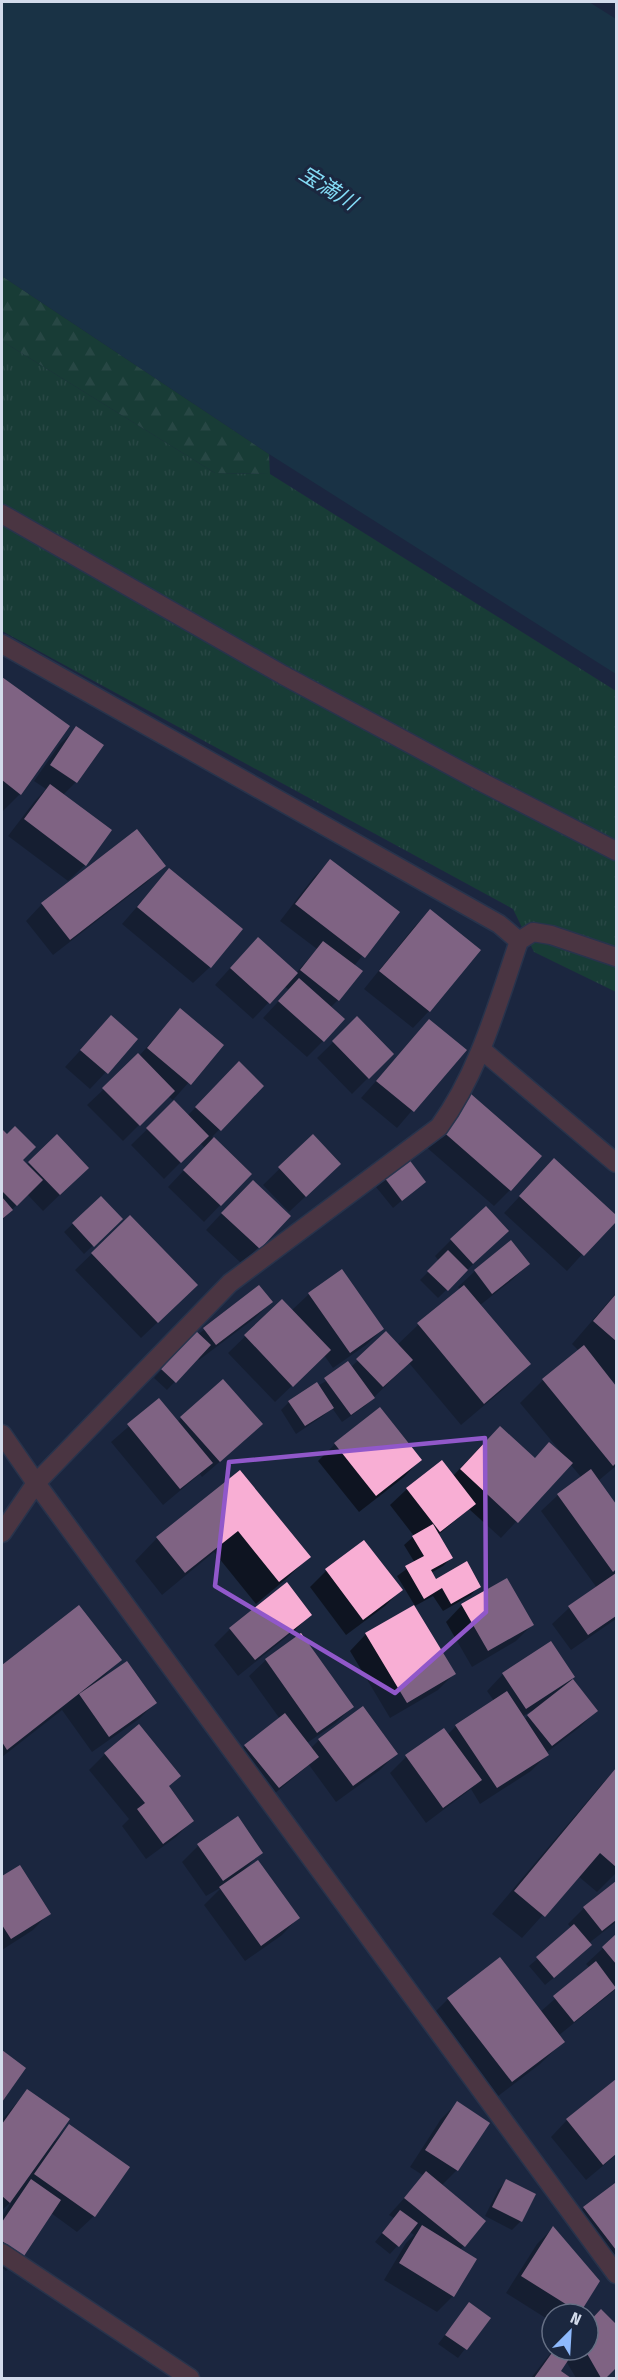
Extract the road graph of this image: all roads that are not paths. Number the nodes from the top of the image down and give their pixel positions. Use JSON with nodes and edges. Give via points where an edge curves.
{"nodes":[{"id":1,"x":2,"y":514,"type":"edge"},
{"id":2,"x":2,"y":644,"type":"edge"},
{"id":3,"x":616,"y":851,"type":"edge"},
{"id":4,"x":519,"y":941,"type":"junction"},
{"id":5,"x":616,"y":957,"type":"edge"},
{"id":6,"x":482,"y":1050,"type":"junction"},
{"id":7,"x":616,"y":1163,"type":"edge"},
{"id":8,"x":2,"y":1434,"type":"edge"},
{"id":9,"x":36,"y":1483,"type":"junction"},
{"id":10,"x":2,"y":1533,"type":"edge"},
{"id":11,"x":2,"y":2253,"type":"edge"},
{"id":12,"x":616,"y":2274,"type":"edge"},
{"id":13,"x":190,"y":2379,"type":"edge"}],
"edges":[{"from":1,"to":3,"type":"street","via":[[284,675]]},
{"from":2,"to":4,"type":"street","via":[[499,924]]},
{"from":4,"to":5,"type":"street","via":[[533,932]]},
{"from":4,"to":6,"type":"street"},
{"from":6,"to":7,"type":"street"},
{"from":6,"to":9,"type":"street","via":[[455,1105],[439,1127],[230,1283]]},
{"from":8,"to":9,"type":"street"},
{"from":9,"to":10,"type":"street"},
{"from":9,"to":12,"type":"street"},
{"from":11,"to":13,"type":"street"}]}
